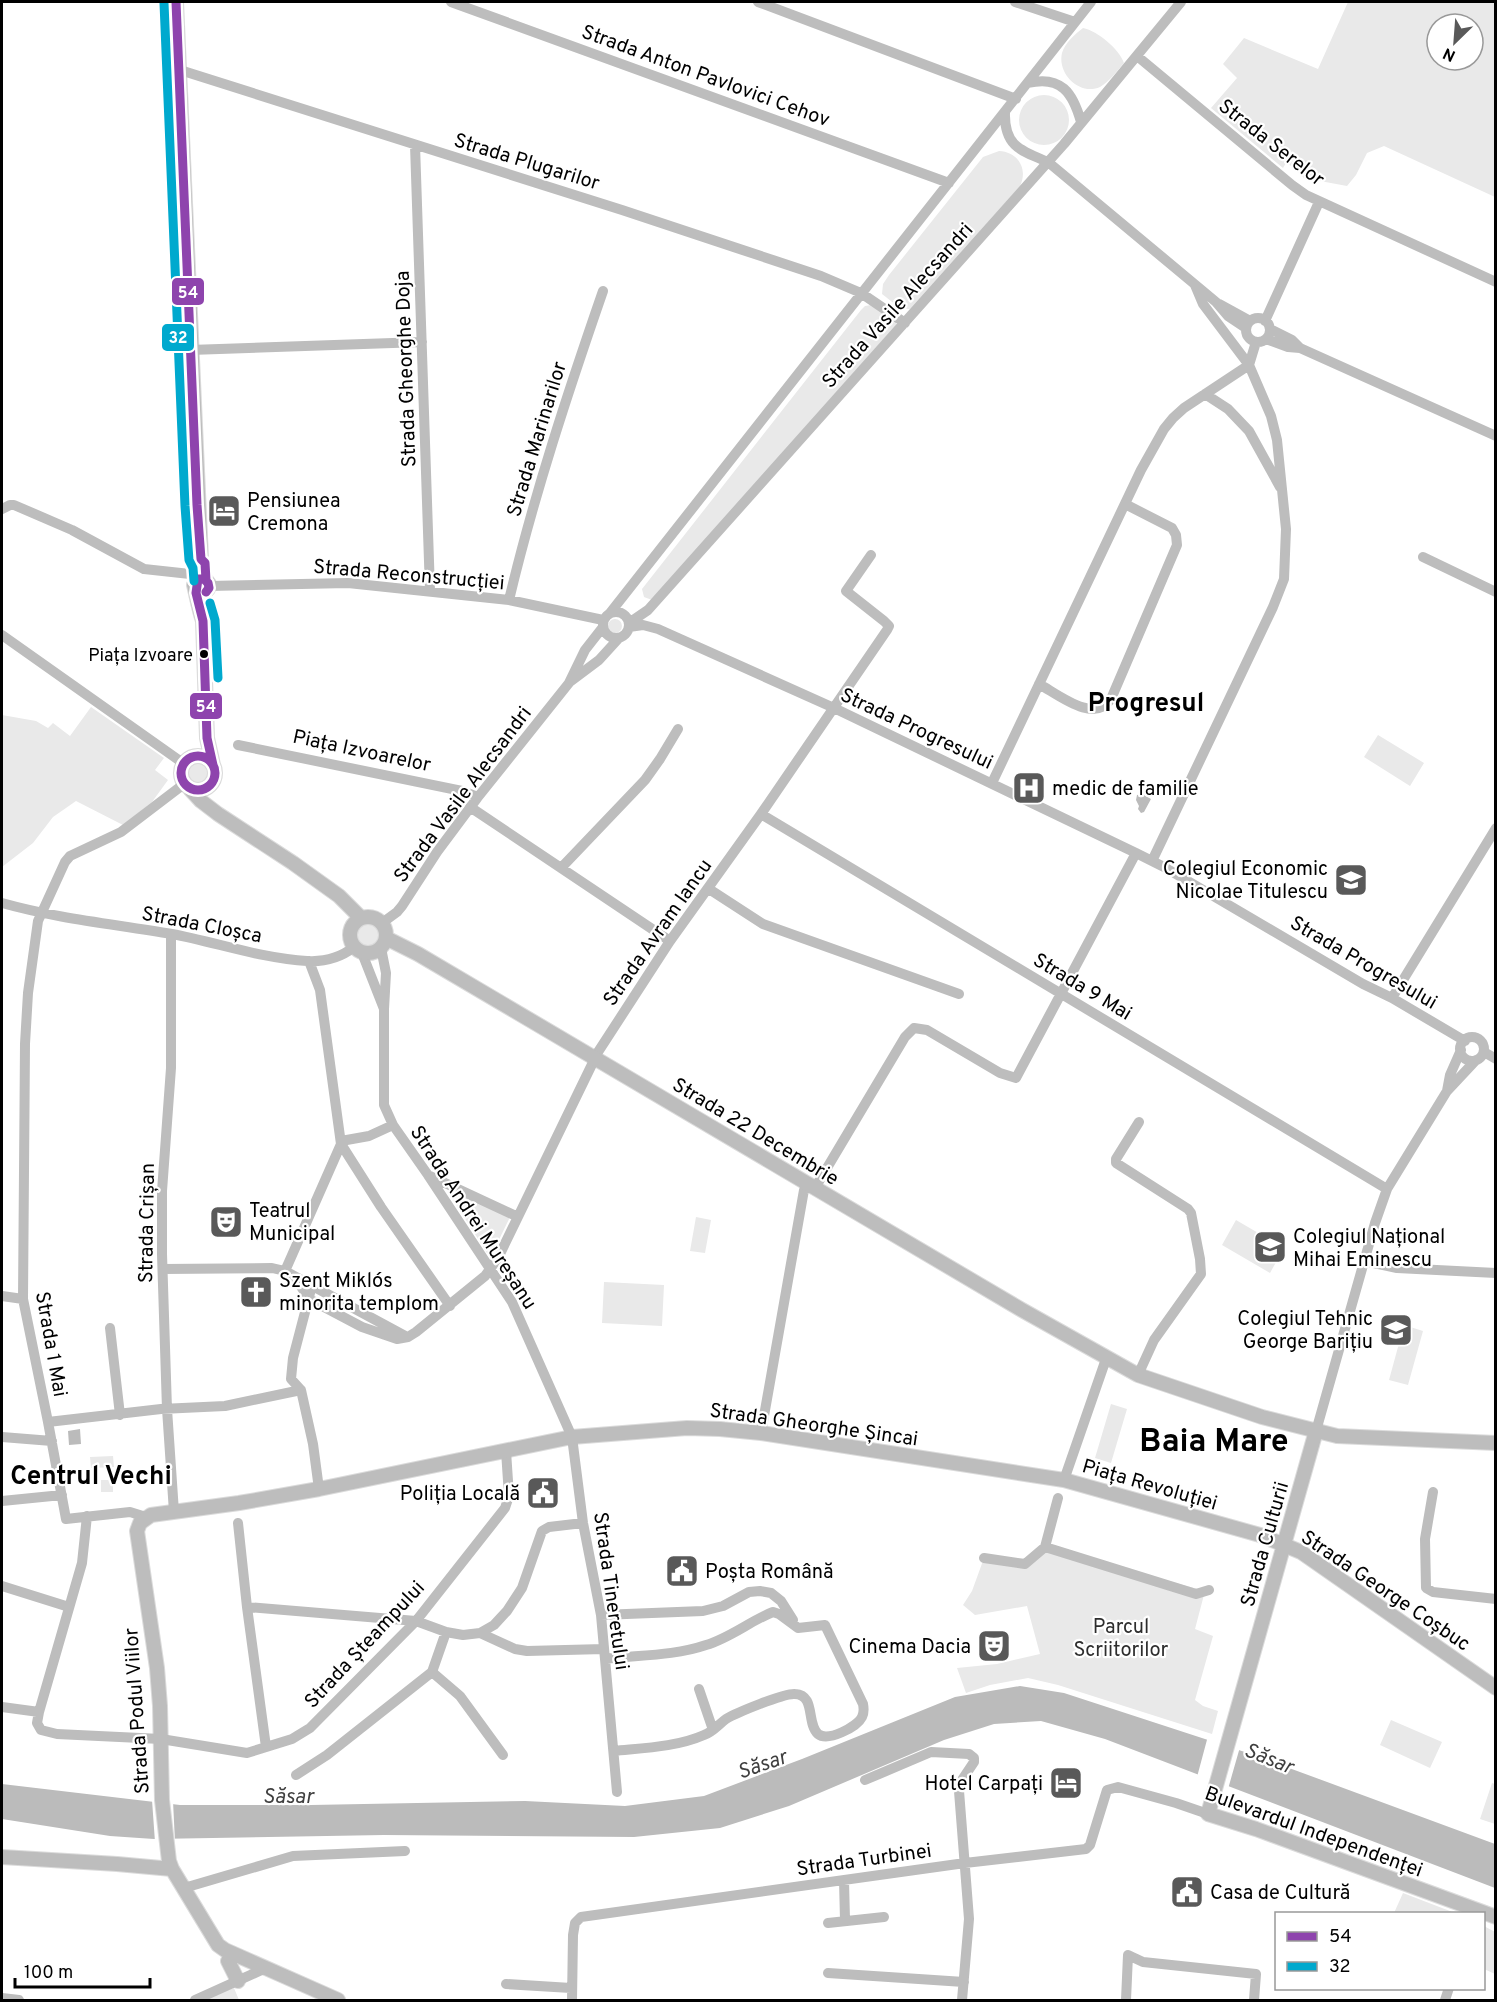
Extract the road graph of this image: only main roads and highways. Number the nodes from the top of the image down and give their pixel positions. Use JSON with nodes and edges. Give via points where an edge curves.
{"nodes":[{"id":1,"x":176,"y":2,"type":"edge"},
{"id":2,"x":207,"y":738,"type":"junction"},
{"id":3,"x":187,"y":760,"type":"junction"},
{"id":4,"x":213,"y":765,"type":"junction"},
{"id":5,"x":214,"y":780,"type":"junction"},
{"id":6,"x":187,"y":786,"type":"junction"},
{"id":7,"x":218,"y":814,"type":"junction"},
{"id":8,"x":361,"y":918,"type":"junction"},
{"id":9,"x":383,"y":943,"type":"junction"},
{"id":10,"x":1316,"y":1431,"type":"junction"},
{"id":11,"x":1496,"y":1443,"type":"edge"},
{"id":12,"x":1064,"y":1480,"type":"joint"},
{"id":13,"x":146,"y":1517,"type":"joint"},
{"id":14,"x":1284,"y":1544,"type":"junction"},
{"id":15,"x":1496,"y":1688,"type":"edge"},
{"id":16,"x":1208,"y":1814,"type":"joint"},
{"id":17,"x":2,"y":1857,"type":"edge"},
{"id":18,"x":172,"y":1869,"type":"junction"},
{"id":19,"x":1478,"y":1912,"type":"edge"},
{"id":20,"x":232,"y":1954,"type":"junction"},
{"id":21,"x":238,"y":1981,"type":"road end"},
{"id":22,"x":338,"y":2001,"type":"edge"}],
"edges":[{"from":1,"to":2,"type":"main road","via":[[201,559],[198,563],[206,611],[203,621]]},
{"from":2,"to":3,"type":"main road"},
{"from":2,"to":4,"type":"main road"},
{"from":3,"to":4,"type":"main road","via":[[199,755]]},
{"from":3,"to":6,"type":"main road","via":[[180,775]]},
{"from":4,"to":5,"type":"main road"},
{"from":5,"to":6,"type":"main road","via":[[205,789]]},
{"from":5,"to":7,"type":"main road","via":[[213,800]]},
{"from":6,"to":7,"type":"main road"},
{"from":7,"to":8,"type":"main road","via":[[293,862]]},
{"from":8,"to":9,"type":"main road","via":[[372,917],[382,923],[386,932]]},
{"from":8,"to":9,"type":"main road","via":[[350,928],[349,938],[358,950],[374,952]]},
{"from":9,"to":10,"type":"main road","name":"Strada 22 Decembrie","via":[[403,945],[1106,1359],[1138,1375]]},
{"from":10,"to":11,"type":"main road","via":[[1337,1436]]},
{"from":10,"to":14,"type":"main road","name":"Strada Culturii"},
{"from":12,"to":13,"type":"main road","name":"Strada Gheorghe Șincai","via":[[760,1433],[687,1428],[572,1437],[319,1489]]},
{"from":12,"to":14,"type":"main road","name":"Piața Revoluției"},
{"from":13,"to":18,"type":"main road","name":"Strada Podul Viilor","via":[[137,1531],[157,1668],[162,1800]]},
{"from":14,"to":15,"type":"main road","name":"Strada George Coșbuc"},
{"from":14,"to":16,"type":"main road","name":"Strada Culturii"},
{"from":16,"to":19,"type":"main road","name":"Bulevardul Independenței"},
{"from":17,"to":18,"type":"main road"},
{"from":18,"to":20,"type":"main road","name":"Strada Podul Viilor","via":[[218,1945]]},
{"from":20,"to":21,"type":"main road","via":[[228,1961]]},
{"from":20,"to":22,"type":"main road"}]}
